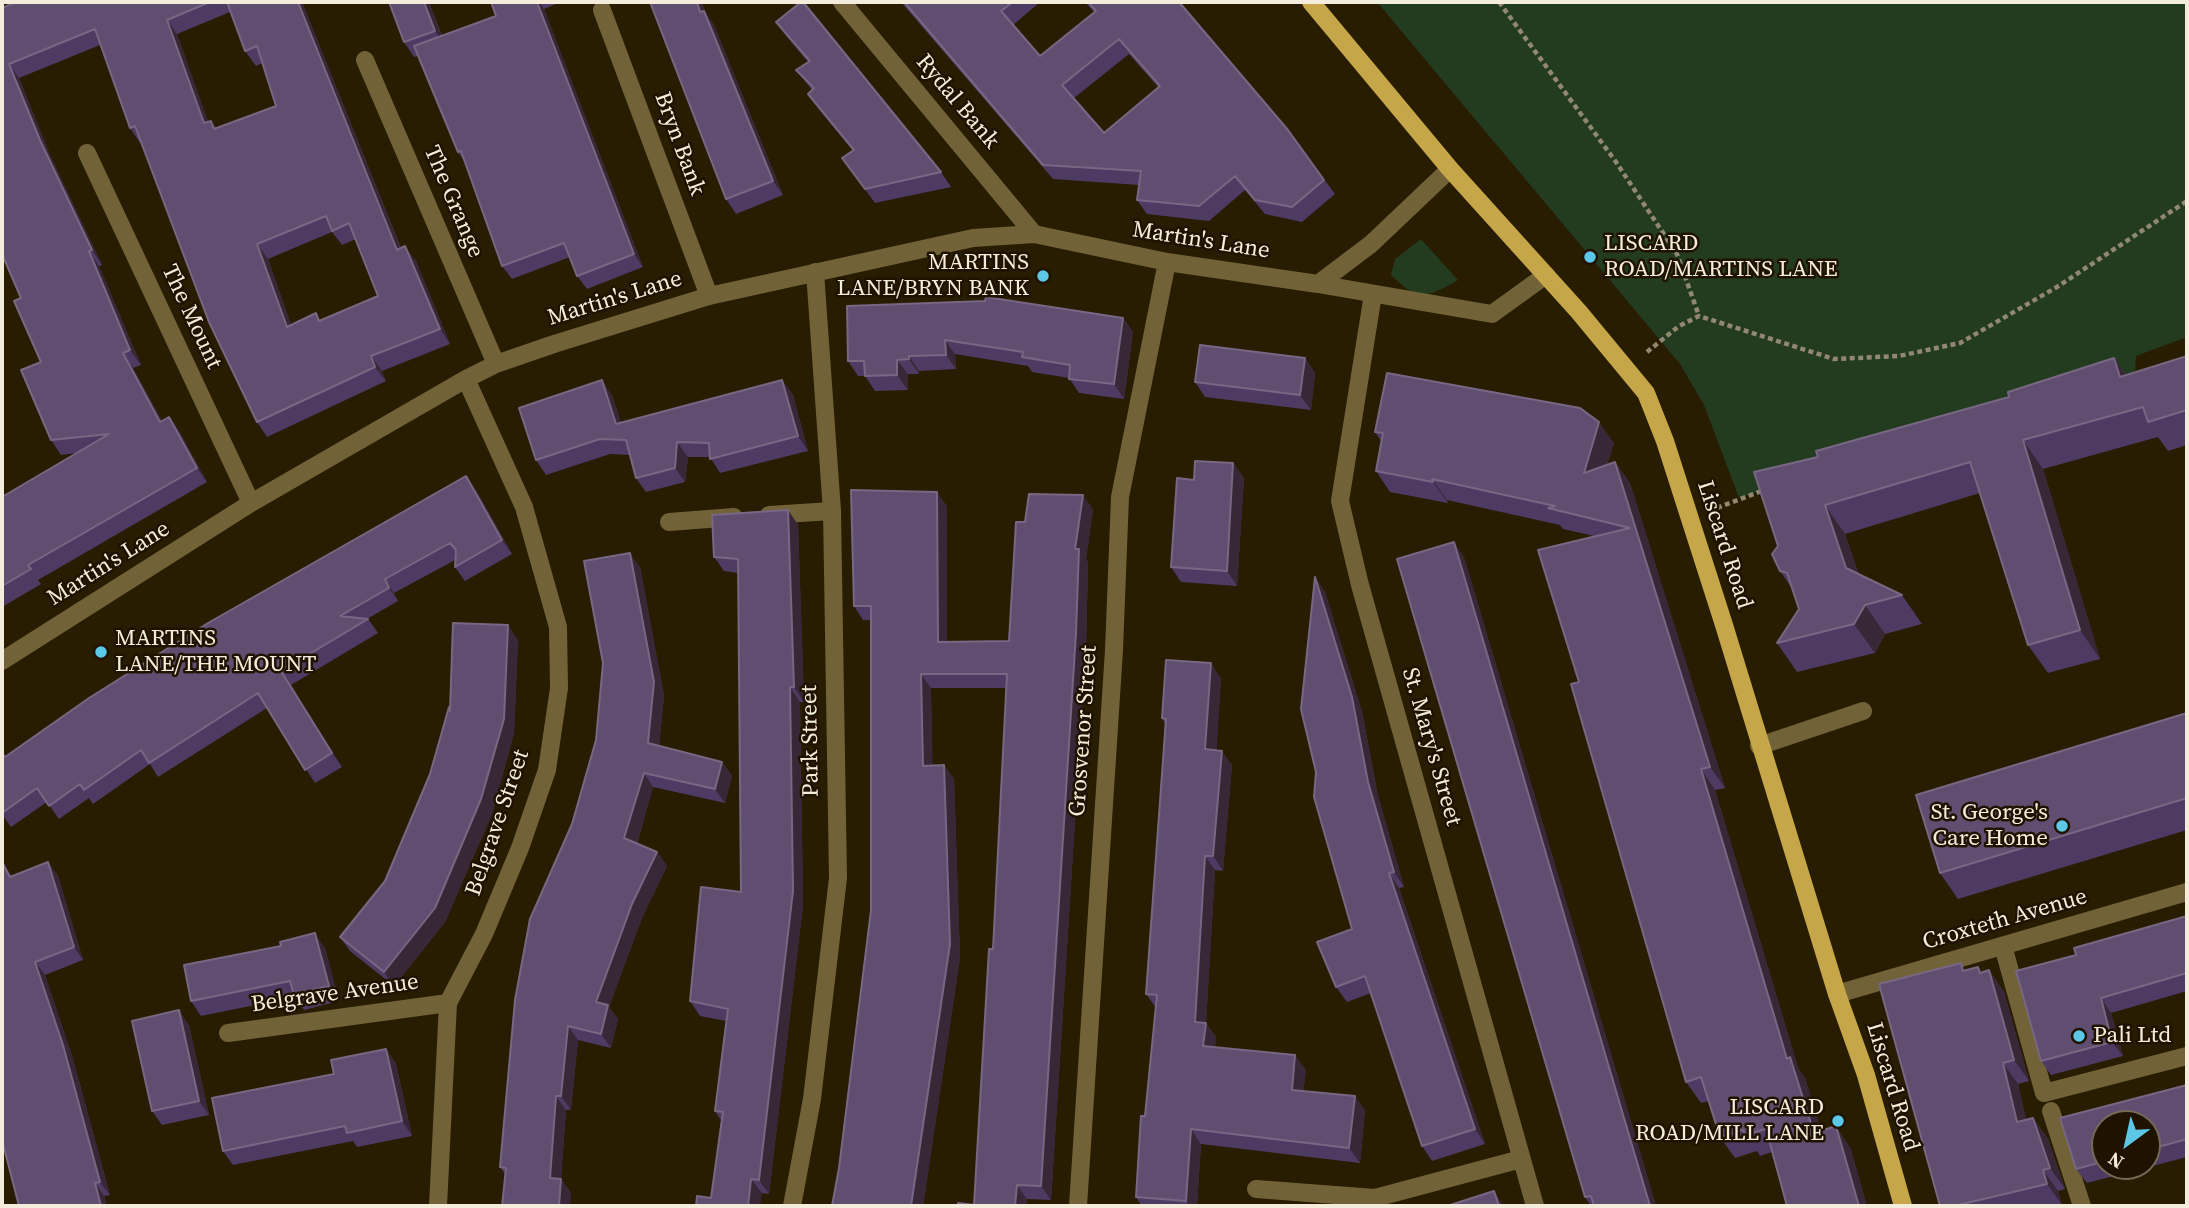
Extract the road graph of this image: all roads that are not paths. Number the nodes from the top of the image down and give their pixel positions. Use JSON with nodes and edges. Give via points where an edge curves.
{"nodes":[{"id":1,"x":842,"y":2,"type":"edge"},
{"id":2,"x":1311,"y":2,"type":"edge"},
{"id":3,"x":603,"y":10,"type":"dead end"},
{"id":4,"x":365,"y":60,"type":"dead end"},
{"id":5,"x":87,"y":153,"type":"dead end"},
{"id":6,"x":1450,"y":169,"type":"junction"},
{"id":7,"x":1034,"y":234,"type":"junction"},
{"id":8,"x":1167,"y":262,"type":"junction"},
{"id":9,"x":815,"y":272,"type":"junction"},
{"id":10,"x":1546,"y":275,"type":"junction"},
{"id":11,"x":1318,"y":284,"type":"junction"},
{"id":12,"x":1373,"y":294,"type":"junction"},
{"id":13,"x":709,"y":296,"type":"junction"},
{"id":14,"x":496,"y":364,"type":"junction"},
{"id":15,"x":466,"y":379,"type":"junction"},
{"id":16,"x":251,"y":503,"type":"junction"},
{"id":17,"x":832,"y":511,"type":"junction"},
{"id":18,"x":669,"y":522,"type":"dead end"},
{"id":19,"x":2,"y":661,"type":"edge"},
{"id":20,"x":1863,"y":711,"type":"dead end"},
{"id":21,"x":1759,"y":746,"type":"junction"},
{"id":22,"x":2187,"y":892,"type":"edge"},
{"id":23,"x":2003,"y":946,"type":"junction"},
{"id":24,"x":1837,"y":994,"type":"junction"},
{"id":25,"x":448,"y":1003,"type":"junction"},
{"id":26,"x":228,"y":1033,"type":"dead end"},
{"id":27,"x":2187,"y":1056,"type":"edge"},
{"id":28,"x":2052,"y":1111,"type":"dead end"},
{"id":29,"x":1521,"y":1159,"type":"junction"},
{"id":30,"x":1256,"y":1189,"type":"dead end"},
{"id":31,"x":438,"y":1206,"type":"edge"},
{"id":32,"x":792,"y":1206,"type":"edge"},
{"id":33,"x":1078,"y":1206,"type":"edge"},
{"id":34,"x":1535,"y":1206,"type":"edge"},
{"id":35,"x":1903,"y":1206,"type":"edge"},
{"id":36,"x":2082,"y":1206,"type":"edge"}],
"edges":[{"from":1,"to":7,"type":"street","name":"Rydal Bank"},
{"from":2,"to":6,"type":"main road","name":"Liscard Road"},
{"from":3,"to":13,"type":"street","name":"Bryn Bank"},
{"from":4,"to":14,"type":"street","name":"The Grange"},
{"from":5,"to":16,"type":"street","name":"The Mount"},
{"from":6,"to":10,"type":"main road","name":"Liscard Road"},
{"from":6,"to":11,"type":"street","via":[[1371,244]]},
{"from":7,"to":8,"type":"street","name":"Martin's Lane"},
{"from":7,"to":9,"type":"street","name":"Martin's Lane","via":[[973,238]]},
{"from":8,"to":11,"type":"street","name":"Martin's Lane"},
{"from":8,"to":33,"type":"street","name":"Grosvenor Street","via":[[1120,497]]},
{"from":9,"to":13,"type":"street","name":"Martin's Lane"},
{"from":9,"to":17,"type":"street","name":"Park Street"},
{"from":10,"to":12,"type":"street","name":"Martin's Lane","via":[[1492,314]]},
{"from":10,"to":21,"type":"main road","name":"Liscard Road","via":[[1646,393]]},
{"from":11,"to":12,"type":"street","name":"Martin's Lane"},
{"from":12,"to":29,"type":"street","name":"St. Mary's Street","via":[[1340,501]]},
{"from":13,"to":14,"type":"street","name":"Martin's Lane"},
{"from":14,"to":15,"type":"street","name":"Martin's Lane"},
{"from":15,"to":16,"type":"street","name":"Martin's Lane"},
{"from":15,"to":25,"type":"street","name":"Belgrave Street","via":[[524,507],[558,627],[559,688],[547,770],[520,848],[484,934]]},
{"from":16,"to":19,"type":"street","name":"Martin's Lane"},
{"from":17,"to":18,"type":"street"},
{"from":17,"to":32,"type":"street","name":"Park Street","via":[[838,878],[812,1099]]},
{"from":20,"to":21,"type":"street"},
{"from":21,"to":24,"type":"main road","name":"Liscard Road"},
{"from":22,"to":23,"type":"street","name":"Croxteth Avenue"},
{"from":23,"to":24,"type":"street","name":"Croxteth Avenue"},
{"from":23,"to":27,"type":"street","via":[[2044,1093]]},
{"from":24,"to":35,"type":"main road","name":"Liscard Road","via":[[1866,1075]]},
{"from":25,"to":26,"type":"street","name":"Belgrave Avenue"},
{"from":25,"to":31,"type":"street","name":"Belgrave Street"},
{"from":28,"to":36,"type":"street"},
{"from":29,"to":30,"type":"street","via":[[1375,1198]]},
{"from":29,"to":34,"type":"street","name":"St. Mary's Street"}]}
